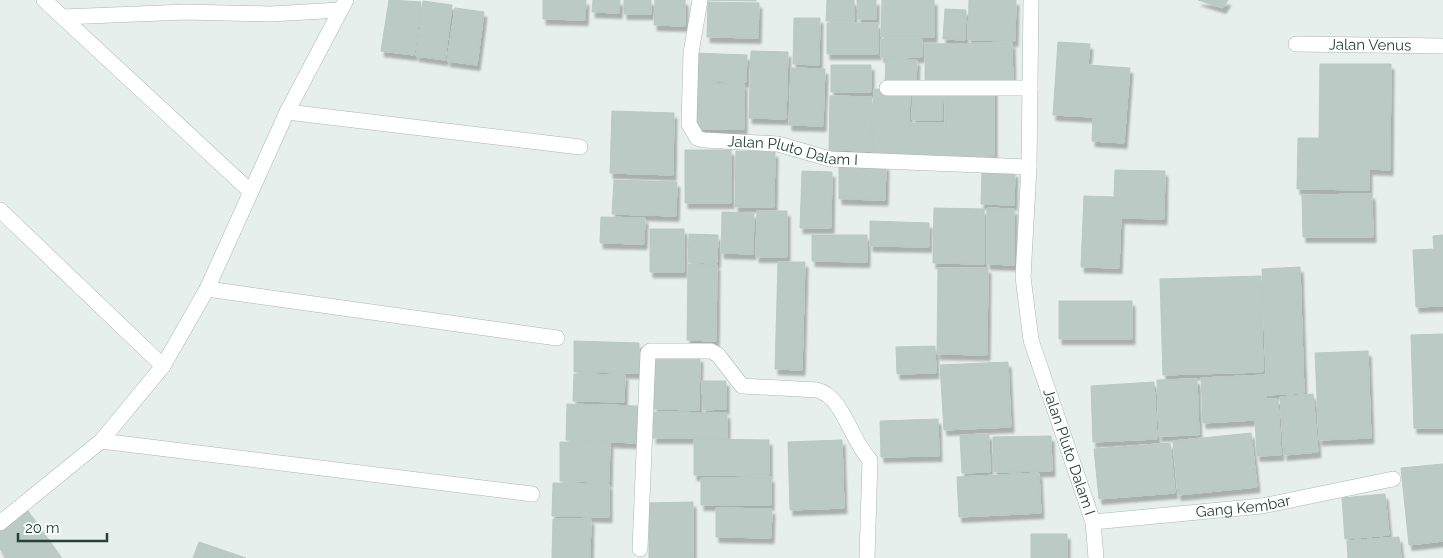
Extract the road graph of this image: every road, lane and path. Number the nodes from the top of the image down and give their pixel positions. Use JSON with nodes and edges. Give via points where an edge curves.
{"nodes":[{"id":1,"x":44,"y":0,"type":"edge"},
{"id":2,"x":700,"y":0,"type":"edge"},
{"id":3,"x":1031,"y":0,"type":"edge"},
{"id":4,"x":343,"y":5,"type":"edge"},
{"id":5,"x":63,"y":17,"type":"junction"},
{"id":6,"x":1296,"y":44,"type":"dead end"},
{"id":7,"x":1443,"y":46,"type":"edge"},
{"id":8,"x":887,"y":88,"type":"dead end"},
{"id":9,"x":1030,"y":88,"type":"junction"},
{"id":10,"x":287,"y":112,"type":"junction"},
{"id":11,"x":580,"y":147,"type":"dead end"},
{"id":12,"x":1029,"y":167,"type":"junction"},
{"id":13,"x":251,"y":192,"type":"junction"},
{"id":14,"x":0,"y":210,"type":"edge"},
{"id":15,"x":207,"y":289,"type":"junction"},
{"id":16,"x":557,"y":338,"type":"dead end"},
{"id":17,"x":163,"y":366,"type":"junction"},
{"id":18,"x":101,"y":441,"type":"junction"},
{"id":19,"x":1393,"y":479,"type":"dead end"},
{"id":20,"x":532,"y":494,"type":"dead end"},
{"id":21,"x":1092,"y":522,"type":"junction"},
{"id":22,"x":0,"y":523,"type":"edge"},
{"id":23,"x":640,"y":549,"type":"dead end"},
{"id":24,"x":867,"y":558,"type":"edge"},
{"id":25,"x":1096,"y":558,"type":"edge"}],
"edges":[{"from":1,"to":5,"type":"street"},
{"from":2,"to":12,"type":"street","name":"Jalan Pluto Dalam I","via":[[691,53],[688,124],[697,138],[778,144],[830,159]]},
{"from":3,"to":9,"type":"street","name":"Jalan Pluto Dalam I"},
{"from":4,"to":5,"type":"street","via":[[271,14],[186,12]]},
{"from":4,"to":10,"type":"street"},
{"from":5,"to":13,"type":"street"},
{"from":6,"to":7,"type":"street","name":"Jalan Venus"},
{"from":8,"to":9,"type":"street"},
{"from":9,"to":12,"type":"street","name":"Jalan Pluto Dalam I"},
{"from":10,"to":11,"type":"street"},
{"from":10,"to":13,"type":"street"},
{"from":12,"to":21,"type":"street","name":"Jalan Pluto Dalam I","via":[[1023,277],[1031,340]]},
{"from":13,"to":15,"type":"street"},
{"from":14,"to":17,"type":"street"},
{"from":15,"to":16,"type":"street"},
{"from":15,"to":17,"type":"street"},
{"from":17,"to":18,"type":"street"},
{"from":18,"to":20,"type":"street"},
{"from":18,"to":22,"type":"street"},
{"from":19,"to":21,"type":"street","name":"Gang Kembar","via":[[1262,506]]},
{"from":21,"to":25,"type":"street","name":"Jalan Pluto Dalam I"},
{"from":23,"to":24,"type":"street","via":[[648,353],[710,351],[718,355],[742,386],[816,390],[825,392],[836,402],[860,450],[870,460]]}]}
